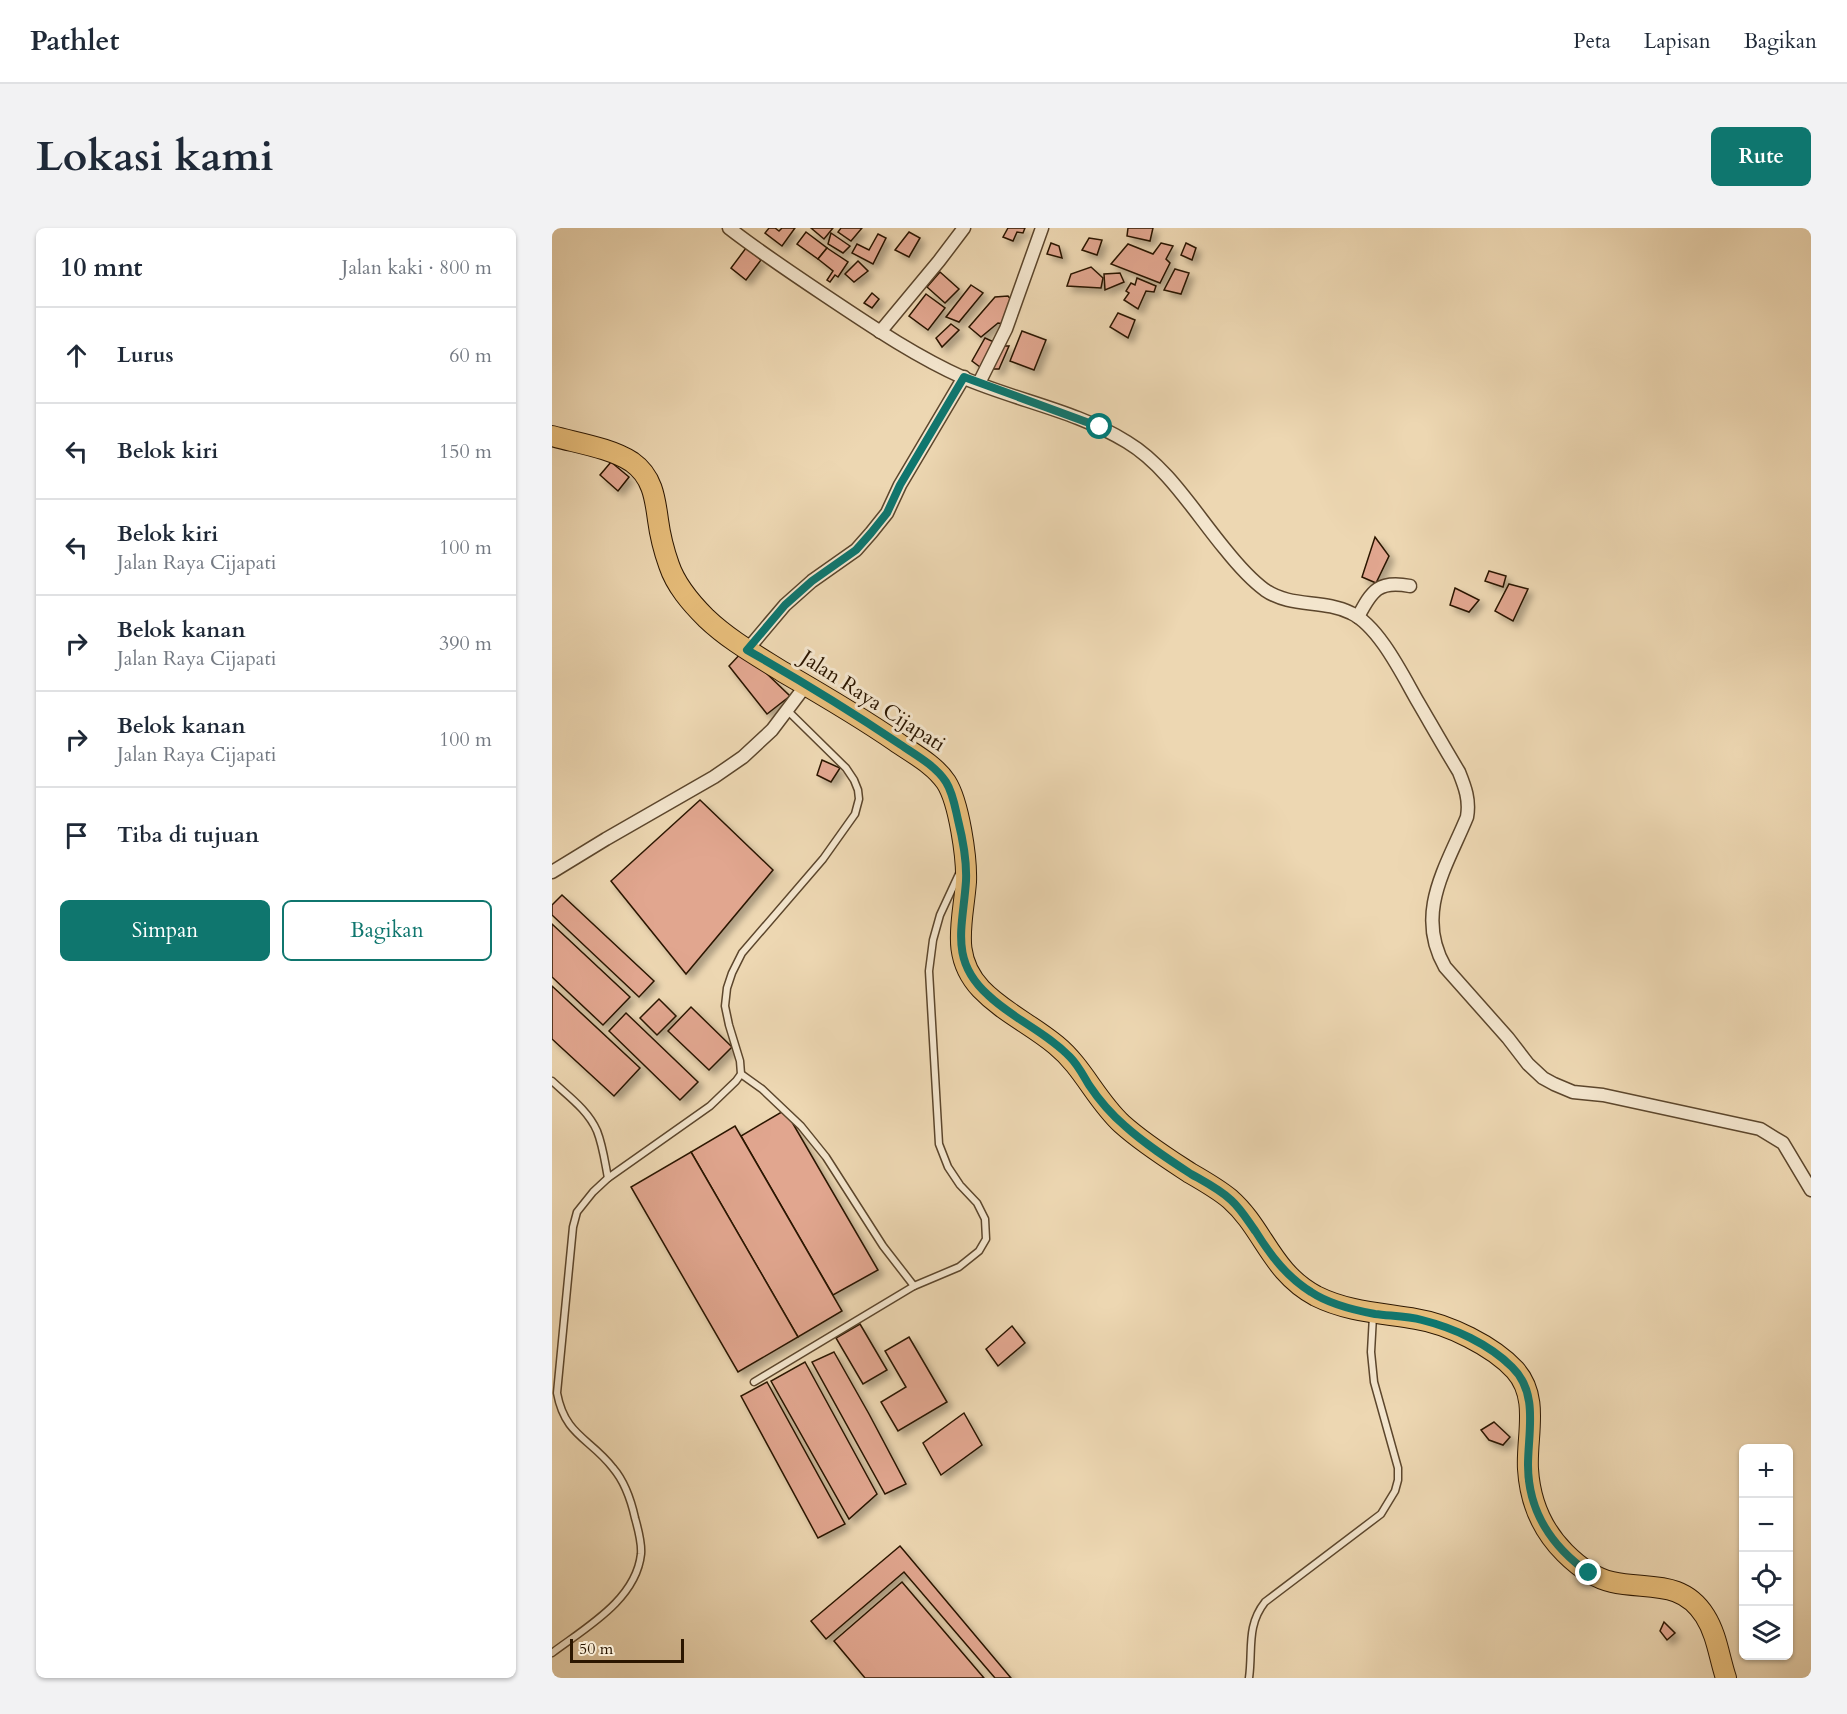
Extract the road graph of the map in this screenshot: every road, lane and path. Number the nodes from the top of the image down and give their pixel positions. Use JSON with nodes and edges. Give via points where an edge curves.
{"nodes":[{"id":1,"x":729,"y":228,"type":"edge"},
{"id":2,"x":964,"y":228,"type":"edge"},
{"id":3,"x":1042,"y":228,"type":"edge"},
{"id":4,"x":880,"y":332,"type":"junction"},
{"id":5,"x":964,"y":377,"type":"junction"},
{"id":6,"x":979,"y":383,"type":"junction"},
{"id":7,"x":552,"y":436,"type":"edge"},
{"id":8,"x":1410,"y":586,"type":"dead end"},
{"id":9,"x":1358,"y":617,"type":"junction"},
{"id":10,"x":747,"y":650,"type":"junction"},
{"id":11,"x":806,"y":685,"type":"junction"},
{"id":12,"x":788,"y":711,"type":"junction"},
{"id":13,"x":966,"y":863,"type":"junction"},
{"id":14,"x":552,"y":872,"type":"edge"},
{"id":15,"x":741,"y":1074,"type":"junction"},
{"id":16,"x":552,"y":1081,"type":"edge"},
{"id":17,"x":608,"y":1178,"type":"junction"},
{"id":18,"x":1811,"y":1190,"type":"edge"},
{"id":19,"x":914,"y":1286,"type":"junction"},
{"id":20,"x":1374,"y":1314,"type":"junction"},
{"id":21,"x":754,"y":1382,"type":"dead end"},
{"id":22,"x":554,"y":1394,"type":"edge"},
{"id":23,"x":552,"y":1653,"type":"edge"},
{"id":24,"x":1249,"y":1678,"type":"edge"},
{"id":25,"x":1726,"y":1678,"type":"edge"}],
"edges":[{"from":1,"to":4,"type":"street"},
{"from":2,"to":4,"type":"street"},
{"from":3,"to":6,"type":"street","via":[[1006,329]]},
{"from":4,"to":5,"type":"street"},
{"from":5,"to":6,"type":"street"},
{"from":5,"to":10,"type":"street","via":[[887,513],[856,550],[785,605]]},
{"from":6,"to":9,"type":"street","via":[[1063,412],[1126,441],[1162,469],[1236,562],[1264,590],[1302,603],[1340,608]]},
{"from":7,"to":10,"type":"main road","name":"Jalan Raya Cijapati","via":[[615,453],[639,467],[654,492],[662,540],[674,576],[704,617]]},
{"from":8,"to":9,"type":"street","via":[[1384,585],[1370,596]]},
{"from":9,"to":18,"type":"street","via":[[1396,664],[1467,791],[1467,817],[1440,877],[1433,918],[1437,953],[1445,967],[1544,1078],[1573,1092],[1760,1129],[1783,1143]]},
{"from":10,"to":11,"type":"main road","name":"Jalan Raya Cijapati"},
{"from":11,"to":12,"type":"street"},
{"from":11,"to":13,"type":"main road","name":"Jalan Raya Cijapati","via":[[939,773],[952,793]]},
{"from":12,"to":14,"type":"street","via":[[743,757],[714,777]]},
{"from":12,"to":15,"type":"lane","via":[[846,768],[859,799],[855,814],[829,851],[742,953],[732,973],[725,1006]]},
{"from":13,"to":19,"type":"lane","via":[[940,915],[933,940],[929,971],[931,1016],[939,1144],[948,1167],[977,1203],[986,1239],[979,1251],[959,1267]]},
{"from":13,"to":20,"type":"main road","name":"Jalan Raya Cijapati","via":[[960,946],[977,984],[1071,1058],[1125,1126],[1235,1203],[1295,1282],[1338,1305]]},
{"from":15,"to":17,"type":"lane","via":[[710,1106]]},
{"from":15,"to":19,"type":"lane","via":[[801,1126]]},
{"from":16,"to":17,"type":"lane","via":[[585,1112],[597,1131]]},
{"from":17,"to":22,"type":"lane","via":[[584,1202],[573,1227]]},
{"from":19,"to":21,"type":"lane"},
{"from":20,"to":24,"type":"lane","via":[[1374,1382],[1398,1468],[1395,1491],[1381,1514],[1258,1610],[1252,1629]]},
{"from":20,"to":25,"type":"main road","name":"Jalan Raya Cijapati","via":[[1420,1319],[1451,1330],[1496,1353],[1513,1367],[1527,1393],[1528,1469],[1533,1503],[1545,1529],[1560,1549],[1601,1579],[1664,1587],[1693,1602],[1710,1625]]},
{"from":22,"to":23,"type":"lane","via":[[564,1417],[613,1467],[624,1486],[632,1503],[641,1552],[633,1581],[621,1598]]}]}
